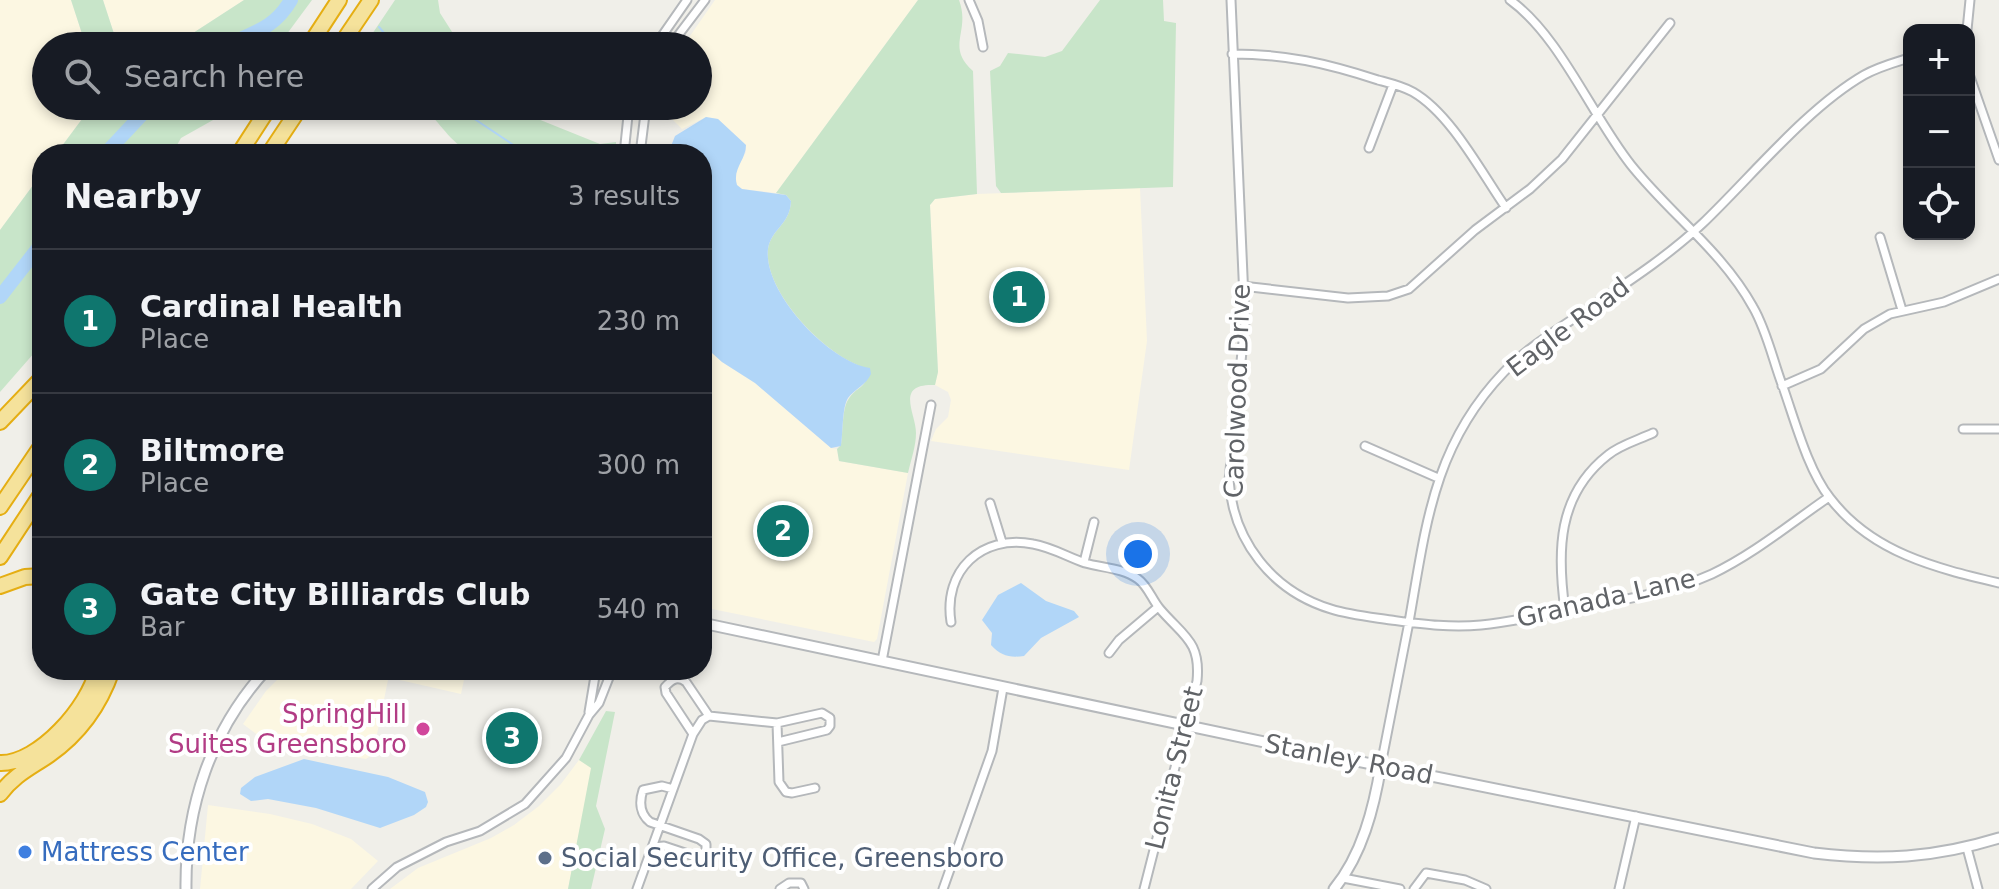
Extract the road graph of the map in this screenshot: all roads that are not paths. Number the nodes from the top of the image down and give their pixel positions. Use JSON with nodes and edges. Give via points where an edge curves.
{"nodes":[{"id":1,"x":339,"y":0,"type":"edge"},
{"id":2,"x":371,"y":0,"type":"edge"},
{"id":3,"x":687,"y":0,"type":"edge"},
{"id":4,"x":705,"y":0,"type":"edge"},
{"id":5,"x":969,"y":0,"type":"edge"},
{"id":6,"x":1231,"y":0,"type":"edge"},
{"id":7,"x":1510,"y":0,"type":"edge"},
{"id":8,"x":1970,"y":0,"type":"edge"},
{"id":9,"x":1670,"y":23,"type":"dead end"},
{"id":10,"x":1968,"y":24,"type":"edge"},
{"id":11,"x":318,"y":32,"type":"edge"},
{"id":12,"x":349,"y":32,"type":"edge"},
{"id":13,"x":665,"y":32,"type":"edge"},
{"id":14,"x":681,"y":32,"type":"edge"},
{"id":15,"x":983,"y":47,"type":"dead end"},
{"id":16,"x":1232,"y":54,"type":"junction"},
{"id":17,"x":1903,"y":60,"type":"edge"},
{"id":18,"x":1393,"y":85,"type":"junction"},
{"id":19,"x":1975,"y":91,"type":"edge"},
{"id":20,"x":1597,"y":117,"type":"junction"},
{"id":21,"x":262,"y":120,"type":"edge"},
{"id":22,"x":292,"y":120,"type":"edge"},
{"id":23,"x":628,"y":120,"type":"edge"},
{"id":24,"x":644,"y":120,"type":"edge"},
{"id":25,"x":244,"y":144,"type":"edge"},
{"id":26,"x":276,"y":144,"type":"edge"},
{"id":27,"x":625,"y":144,"type":"edge"},
{"id":28,"x":641,"y":144,"type":"edge"},
{"id":29,"x":1369,"y":148,"type":"dead end"},
{"id":30,"x":1999,"y":160,"type":"edge"},
{"id":31,"x":1506,"y":208,"type":"junction"},
{"id":32,"x":1694,"y":231,"type":"junction"},
{"id":33,"x":1880,"y":237,"type":"dead end"},
{"id":34,"x":1999,"y":279,"type":"edge"},
{"id":35,"x":1242,"y":286,"type":"junction"},
{"id":36,"x":1902,"y":310,"type":"junction"},
{"id":37,"x":1782,"y":386,"type":"junction"},
{"id":38,"x":32,"y":388,"type":"edge"},
{"id":39,"x":931,"y":405,"type":"dead end"},
{"id":40,"x":0,"y":422,"type":"edge"},
{"id":41,"x":1963,"y":429,"type":"dead end"},
{"id":42,"x":1999,"y":429,"type":"edge"},
{"id":43,"x":1653,"y":433,"type":"dead end"},
{"id":44,"x":1365,"y":446,"type":"dead end"},
{"id":45,"x":32,"y":460,"type":"edge"},
{"id":46,"x":1438,"y":478,"type":"junction"},
{"id":47,"x":1829,"y":497,"type":"junction"},
{"id":48,"x":990,"y":503,"type":"dead end"},
{"id":49,"x":0,"y":507,"type":"edge"},
{"id":50,"x":32,"y":508,"type":"edge"},
{"id":51,"x":1094,"y":522,"type":"dead end"},
{"id":52,"x":1002,"y":542,"type":"junction"},
{"id":53,"x":0,"y":557,"type":"edge"},
{"id":54,"x":1084,"y":562,"type":"junction"},
{"id":55,"x":32,"y":577,"type":"edge"},
{"id":56,"x":1999,"y":583,"type":"edge"},
{"id":57,"x":0,"y":586,"type":"edge"},
{"id":58,"x":1158,"y":607,"type":"junction"},
{"id":59,"x":1565,"y":610,"type":"junction"},
{"id":60,"x":951,"y":622,"type":"dead end"},
{"id":61,"x":1409,"y":622,"type":"junction"},
{"id":62,"x":712,"y":625,"type":"edge"},
{"id":63,"x":1109,"y":653,"type":"dead end"},
{"id":64,"x":882,"y":661,"type":"junction"},
{"id":65,"x":93,"y":680,"type":"edge"},
{"id":66,"x":107,"y":680,"type":"edge"},
{"id":67,"x":258,"y":680,"type":"edge"},
{"id":68,"x":594,"y":680,"type":"edge"},
{"id":69,"x":608,"y":680,"type":"edge"},
{"id":70,"x":673,"y":680,"type":"edge"},
{"id":71,"x":684,"y":680,"type":"edge"},
{"id":72,"x":1003,"y":688,"type":"junction"},
{"id":73,"x":589,"y":715,"type":"junction"},
{"id":74,"x":709,"y":716,"type":"junction"},
{"id":75,"x":777,"y":723,"type":"junction"},
{"id":76,"x":1184,"y":725,"type":"junction"},
{"id":77,"x":693,"y":734,"type":"junction"},
{"id":78,"x":778,"y":742,"type":"junction"},
{"id":79,"x":0,"y":763,"type":"edge"},
{"id":80,"x":1381,"y":765,"type":"junction"},
{"id":81,"x":7,"y":778,"type":"edge"},
{"id":82,"x":815,"y":788,"type":"dead end"},
{"id":83,"x":673,"y":789,"type":"junction"},
{"id":84,"x":0,"y":794,"type":"edge"},
{"id":85,"x":1636,"y":816,"type":"junction"},
{"id":86,"x":661,"y":825,"type":"junction"},
{"id":87,"x":1999,"y":838,"type":"edge"},
{"id":88,"x":653,"y":847,"type":"junction"},
{"id":89,"x":1967,"y":848,"type":"junction"},
{"id":90,"x":1343,"y":878,"type":"junction"},
{"id":91,"x":186,"y":889,"type":"edge"},
{"id":92,"x":372,"y":889,"type":"edge"},
{"id":93,"x":637,"y":889,"type":"edge"},
{"id":94,"x":780,"y":889,"type":"edge"},
{"id":95,"x":804,"y":889,"type":"edge"},
{"id":96,"x":943,"y":889,"type":"edge"},
{"id":97,"x":1144,"y":889,"type":"edge"},
{"id":98,"x":1334,"y":889,"type":"edge"},
{"id":99,"x":1400,"y":889,"type":"edge"},
{"id":100,"x":1414,"y":889,"type":"edge"},
{"id":101,"x":1486,"y":889,"type":"edge"},
{"id":102,"x":1619,"y":889,"type":"edge"},
{"id":103,"x":1978,"y":889,"type":"edge"}],
"edges":[{"from":1,"to":11,"type":"highway"},
{"from":2,"to":12,"type":"highway"},
{"from":3,"to":13,"type":"street"},
{"from":4,"to":14,"type":"street"},
{"from":5,"to":15,"type":"street"},
{"from":6,"to":16,"type":"street","name":"Carolwood Drive"},
{"from":7,"to":20,"type":"street","via":[[1536,22]]},
{"from":8,"to":10,"type":"street"},
{"from":9,"to":20,"type":"street"},
{"from":16,"to":18,"type":"street","via":[[1302,59]]},
{"from":16,"to":35,"type":"street","name":"Carolwood Drive"},
{"from":17,"to":32,"type":"street","name":"Eagle Road","via":[[1865,74],[1814,112]]},
{"from":18,"to":29,"type":"street"},
{"from":18,"to":31,"type":"street","via":[[1413,92],[1443,118]]},
{"from":19,"to":30,"type":"street"},
{"from":20,"to":31,"type":"street","via":[[1562,159]]},
{"from":20,"to":32,"type":"street","via":[[1658,197]]},
{"from":21,"to":25,"type":"highway"},
{"from":22,"to":26,"type":"highway"},
{"from":23,"to":27,"type":"street"},
{"from":24,"to":28,"type":"street"},
{"from":31,"to":35,"type":"street","via":[[1409,289],[1388,296],[1348,298]]},
{"from":32,"to":37,"type":"street","via":[[1737,279],[1756,311]]},
{"from":32,"to":46,"type":"street","name":"Eagle Road","via":[[1504,372],[1453,441]]},
{"from":33,"to":36,"type":"street"},
{"from":34,"to":36,"type":"street","via":[[1944,302]]},
{"from":35,"to":61,"type":"street","name":"Carolwood Drive","via":[[1245,322],[1229,480],[1230,501],[1246,544],[1275,579],[1305,598],[1329,609]]},
{"from":36,"to":37,"type":"street","via":[[1864,329],[1821,369]]},
{"from":37,"to":47,"type":"street"},
{"from":38,"to":40,"type":"highway"},
{"from":39,"to":64,"type":"street"},
{"from":41,"to":42,"type":"street"},
{"from":43,"to":59,"type":"street","via":[[1610,454],[1573,495],[1560,544]]},
{"from":44,"to":46,"type":"street"},
{"from":45,"to":49,"type":"highway"},
{"from":46,"to":61,"type":"street","name":"Eagle Road"},
{"from":47,"to":56,"type":"street","via":[[1874,539],[1905,557]]},
{"from":47,"to":59,"type":"street","name":"Granada Lane","via":[[1711,575],[1655,593]]},
{"from":48,"to":52,"type":"street"},
{"from":50,"to":53,"type":"highway"},
{"from":51,"to":54,"type":"street"},
{"from":52,"to":54,"type":"street","name":"Lonita Street","via":[[1036,544]]},
{"from":52,"to":60,"type":"street","via":[[982,550],[958,575],[948,605]]},
{"from":54,"to":58,"type":"street","name":"Lonita Street","via":[[1128,572],[1141,581]]},
{"from":55,"to":57,"type":"highway"},
{"from":58,"to":63,"type":"street"},
{"from":58,"to":76,"type":"street","name":"Lonita Street","via":[[1193,644],[1199,661]]},
{"from":59,"to":61,"type":"street","name":"Granada Lane","via":[[1483,625]]},
{"from":61,"to":80,"type":"street","name":"Eagle Road"},
{"from":62,"to":64,"type":"street","name":"Stanley Road"},
{"from":64,"to":72,"type":"street","name":"Stanley Road"},
{"from":65,"to":79,"type":"highway","via":[[61,729],[33,753]]},
{"from":66,"to":81,"type":"highway","via":[[75,734]]},
{"from":67,"to":91,"type":"street","via":[[231,716],[205,768],[190,829]]},
{"from":68,"to":73,"type":"street"},
{"from":69,"to":73,"type":"street"},
{"from":70,"to":77,"type":"street","via":[[666,693]]},
{"from":71,"to":74,"type":"street"},
{"from":72,"to":76,"type":"street","name":"Stanley Road"},
{"from":72,"to":96,"type":"street","via":[[992,751]]},
{"from":73,"to":92,"type":"street","via":[[566,758],[525,804],[480,831],[397,867]]},
{"from":74,"to":75,"type":"street"},
{"from":74,"to":77,"type":"street"},
{"from":75,"to":78,"type":"street"},
{"from":75,"to":78,"type":"street","via":[[822,713],[830,718],[827,730]]},
{"from":76,"to":80,"type":"street","name":"Stanley Road"},
{"from":76,"to":97,"type":"street","name":"Lonita Street"},
{"from":77,"to":83,"type":"street"},
{"from":78,"to":82,"type":"street","via":[[781,788],[792,793]]},
{"from":80,"to":85,"type":"street","name":"Stanley Road"},
{"from":80,"to":90,"type":"street","name":"Eagle Road","via":[[1361,841]]},
{"from":81,"to":84,"type":"highway"},
{"from":83,"to":86,"type":"street"},
{"from":83,"to":86,"type":"street","via":[[651,787],[640,799],[645,818]]},
{"from":85,"to":89,"type":"street","name":"Stanley Road","via":[[1855,858],[1904,858]]},
{"from":85,"to":102,"type":"street"},
{"from":86,"to":88,"type":"street"},
{"from":86,"to":88,"type":"street","via":[[699,839],[706,844],[706,853],[700,858]]},
{"from":87,"to":89,"type":"street","name":"Stanley Road"},
{"from":88,"to":93,"type":"street"},
{"from":89,"to":103,"type":"street"},
{"from":90,"to":98,"type":"street","name":"Eagle Road"},
{"from":90,"to":99,"type":"street"},
{"from":94,"to":95,"type":"street","via":[[801,883]]},
{"from":100,"to":101,"type":"street","via":[[1426,873]]}]}
